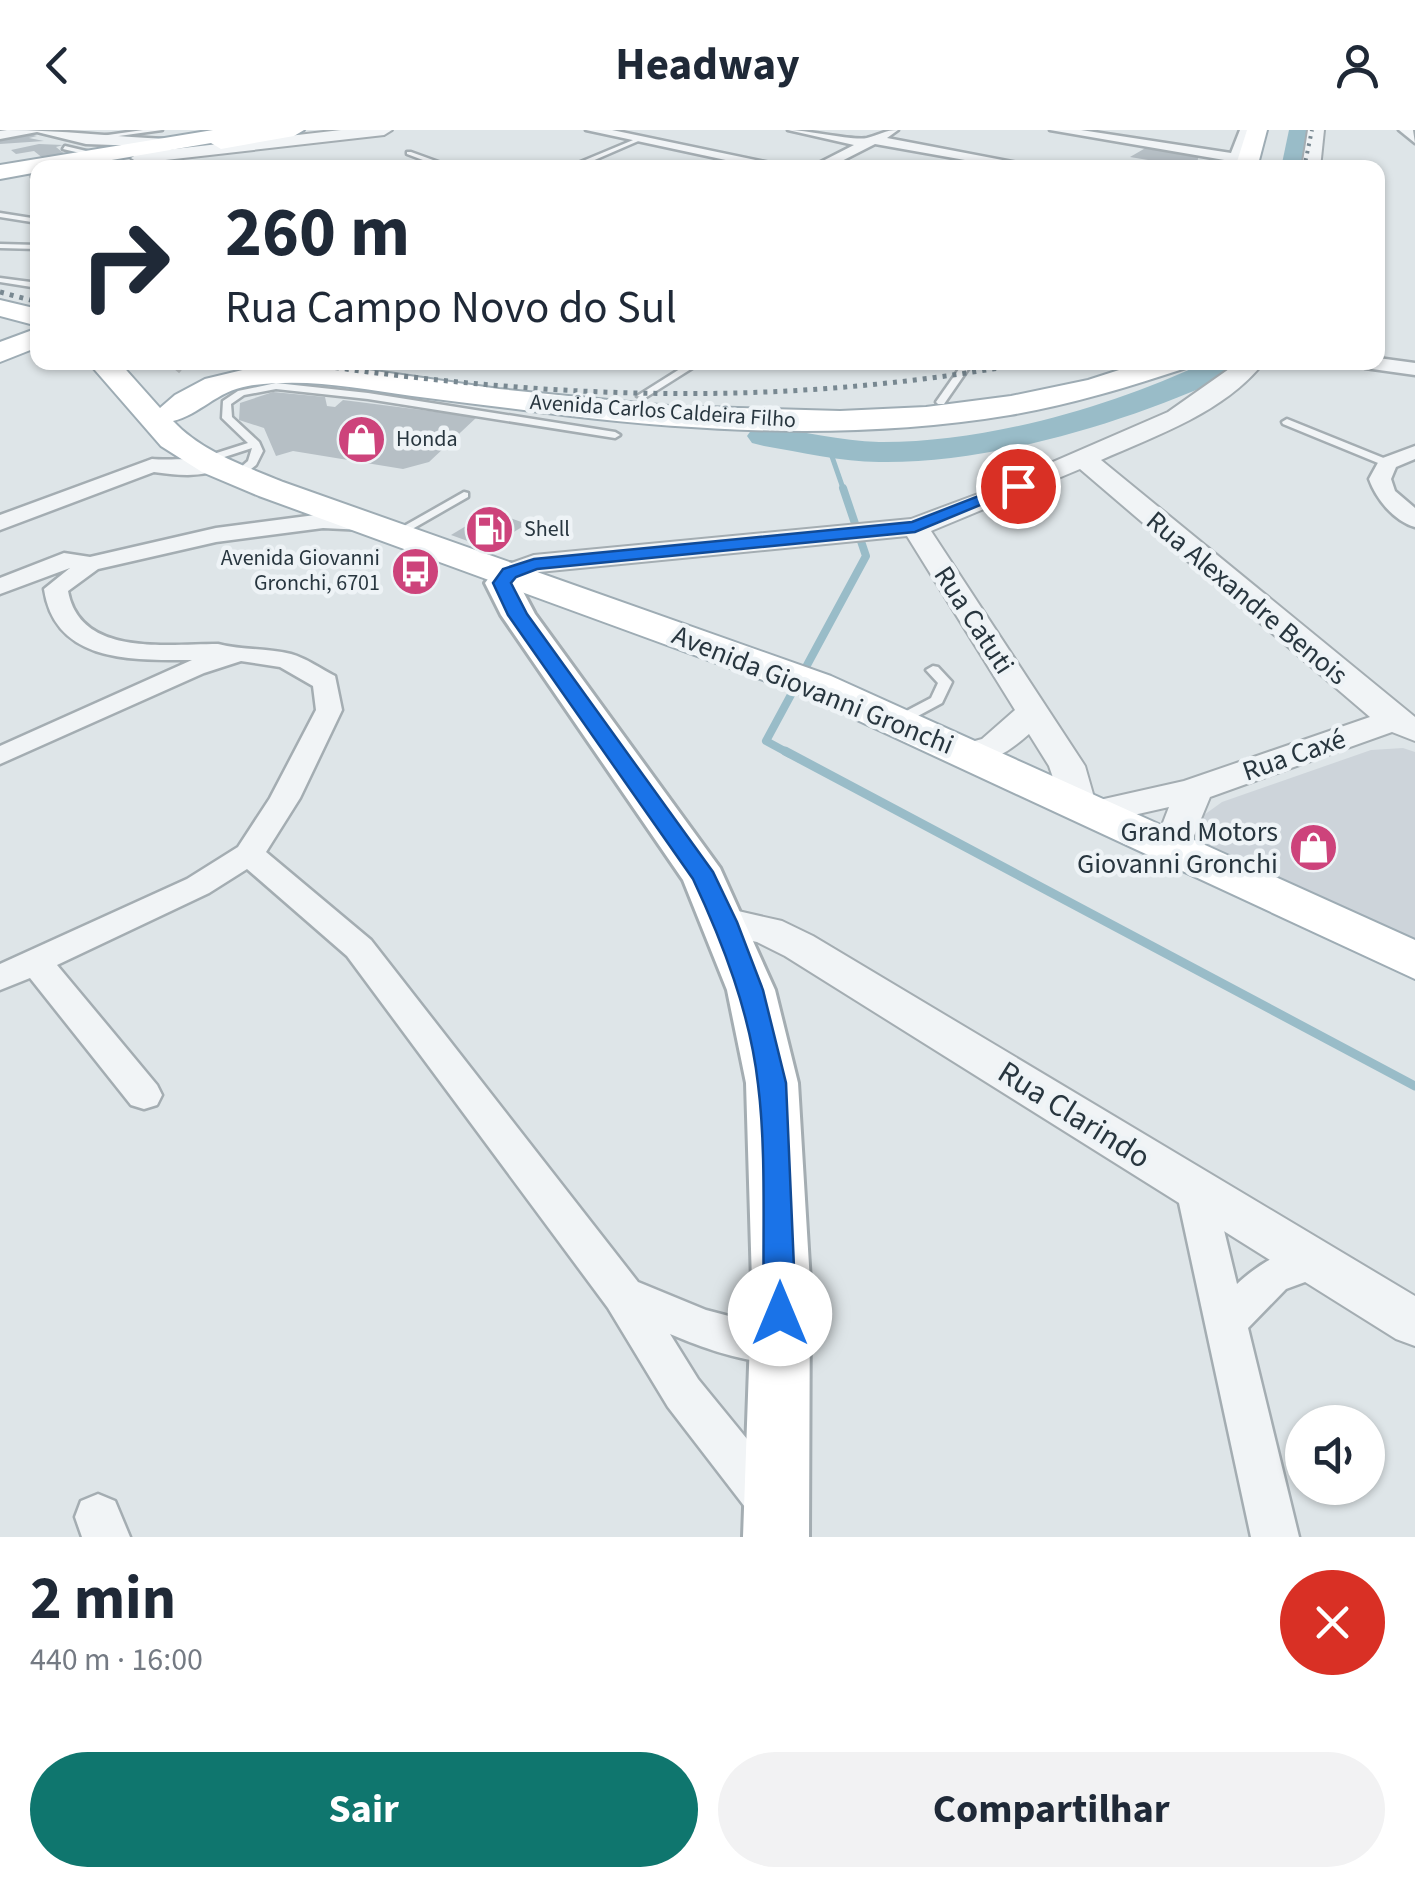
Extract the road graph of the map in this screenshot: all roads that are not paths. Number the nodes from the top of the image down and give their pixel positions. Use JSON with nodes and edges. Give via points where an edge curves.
{"nodes":[{"id":1,"x":32,"y":130,"type":"edge"},
{"id":2,"x":42,"y":130,"type":"edge"},
{"id":3,"x":250,"y":130,"type":"edge"},
{"id":4,"x":294,"y":130,"type":"edge"},
{"id":5,"x":384,"y":130,"type":"edge"},
{"id":6,"x":592,"y":130,"type":"edge"},
{"id":7,"x":798,"y":130,"type":"edge"},
{"id":8,"x":894,"y":130,"type":"edge"},
{"id":9,"x":1246,"y":130,"type":"edge"},
{"id":10,"x":1257,"y":130,"type":"edge"},
{"id":11,"x":1276,"y":130,"type":"edge"},
{"id":12,"x":1316,"y":130,"type":"edge"},
{"id":13,"x":1405,"y":130,"type":"edge"},
{"id":14,"x":1066,"y":131,"type":"edge"},
{"id":15,"x":0,"y":135,"type":"edge"},
{"id":16,"x":163,"y":137,"type":"edge"},
{"id":17,"x":1157,"y":138,"type":"edge"},
{"id":18,"x":640,"y":139,"type":"junction"},
{"id":19,"x":1415,"y":139,"type":"edge"},
{"id":20,"x":870,"y":142,"type":"junction"},
{"id":21,"x":66,"y":148,"type":"dead end"},
{"id":22,"x":409,"y":153,"type":"dead end"},
{"id":23,"x":87,"y":154,"type":"edge"},
{"id":24,"x":139,"y":158,"type":"junction"},
{"id":25,"x":1241,"y":159,"type":"edge"},
{"id":26,"x":429,"y":160,"type":"edge"},
{"id":27,"x":589,"y":160,"type":"edge"},
{"id":28,"x":743,"y":160,"type":"edge"},
{"id":29,"x":833,"y":160,"type":"edge"},
{"id":30,"x":986,"y":160,"type":"edge"},
{"id":31,"x":1201,"y":160,"type":"edge"},
{"id":32,"x":1270,"y":160,"type":"edge"},
{"id":33,"x":1312,"y":160,"type":"edge"},
{"id":34,"x":26,"y":170,"type":"edge"},
{"id":35,"x":0,"y":181,"type":"edge"},
{"id":36,"x":0,"y":215,"type":"edge"},
{"id":37,"x":30,"y":220,"type":"edge"},
{"id":38,"x":0,"y":246,"type":"edge"},
{"id":39,"x":30,"y":247,"type":"edge"},
{"id":40,"x":0,"y":280,"type":"edge"},
{"id":41,"x":30,"y":285,"type":"edge"},
{"id":42,"x":0,"y":308,"type":"edge"},
{"id":43,"x":30,"y":316,"type":"edge"},
{"id":44,"x":30,"y":347,"type":"edge"},
{"id":45,"x":0,"y":354,"type":"edge"},
{"id":46,"x":1385,"y":365,"type":"edge"},
{"id":47,"x":1415,"y":369,"type":"edge"},
{"id":48,"x":112,"y":370,"type":"edge"},
{"id":49,"x":141,"y":370,"type":"edge"},
{"id":50,"x":223,"y":370,"type":"edge"},
{"id":51,"x":301,"y":370,"type":"edge"},
{"id":52,"x":432,"y":370,"type":"edge"},
{"id":53,"x":685,"y":370,"type":"edge"},
{"id":54,"x":964,"y":370,"type":"edge"},
{"id":55,"x":1114,"y":370,"type":"edge"},
{"id":56,"x":1152,"y":370,"type":"edge"},
{"id":57,"x":1245,"y":370,"type":"edge"},
{"id":58,"x":332,"y":377,"type":"junction"},
{"id":59,"x":642,"y":396,"type":"junction"},
{"id":60,"x":942,"y":402,"type":"junction"},
{"id":61,"x":1288,"y":422,"type":"dead end"},
{"id":62,"x":182,"y":428,"type":"edge"},
{"id":63,"x":615,"y":435,"type":"dead end"},
{"id":64,"x":255,"y":444,"type":"junction"},
{"id":65,"x":1415,"y":452,"type":"edge"},
{"id":66,"x":1084,"y":459,"type":"junction"},
{"id":67,"x":1387,"y":462,"type":"junction"},
{"id":68,"x":271,"y":489,"type":"junction"},
{"id":69,"x":464,"y":494,"type":"dead end"},
{"id":70,"x":1415,"y":520,"type":"edge"},
{"id":71,"x":0,"y":523,"type":"edge"},
{"id":72,"x":915,"y":527,"type":"junction"},
{"id":73,"x":380,"y":528,"type":"junction"},
{"id":74,"x":216,"y":535,"type":"junction"},
{"id":75,"x":90,"y":564,"type":"junction"},
{"id":76,"x":510,"y":573,"type":"junction"},
{"id":77,"x":0,"y":586,"type":"edge"},
{"id":78,"x":240,"y":653,"type":"junction"},
{"id":79,"x":933,"y":670,"type":"dead end"},
{"id":80,"x":1032,"y":713,"type":"junction"},
{"id":81,"x":898,"y":721,"type":"junction"},
{"id":82,"x":1404,"y":726,"type":"edge"},
{"id":83,"x":970,"y":753,"type":"junction"},
{"id":84,"x":0,"y":756,"type":"edge"},
{"id":85,"x":1194,"y":790,"type":"junction"},
{"id":86,"x":1088,"y":807,"type":"junction"},
{"id":87,"x":1173,"y":846,"type":"junction"},
{"id":88,"x":249,"y":854,"type":"junction"},
{"id":89,"x":725,"y":922,"type":"junction"},
{"id":90,"x":1415,"y":961,"type":"edge"},
{"id":91,"x":36,"y":962,"type":"junction"},
{"id":92,"x":0,"y":978,"type":"edge"},
{"id":93,"x":144,"y":1096,"type":"dead end"},
{"id":94,"x":1194,"y":1189,"type":"junction"},
{"id":95,"x":1313,"y":1262,"type":"junction"},
{"id":96,"x":623,"y":1294,"type":"junction"},
{"id":97,"x":1224,"y":1323,"type":"junction"},
{"id":98,"x":1415,"y":1324,"type":"edge"},
{"id":99,"x":779,"y":1346,"type":"junction"},
{"id":100,"x":777,"y":1525,"type":"edge"},
{"id":101,"x":1276,"y":1537,"type":"edge"}],
"edges":[{"from":1,"to":15,"type":"street"},
{"from":2,"to":23,"type":"street"},
{"from":3,"to":16,"type":"main road"},
{"from":4,"to":24,"type":"main road"},
{"from":5,"to":24,"type":"street"},
{"from":6,"to":18,"type":"street"},
{"from":7,"to":20,"type":"street"},
{"from":8,"to":20,"type":"street"},
{"from":9,"to":25,"type":"street"},
{"from":10,"to":25,"type":"main road"},
{"from":11,"to":32,"type":"main road"},
{"from":12,"to":33,"type":"street"},
{"from":13,"to":19,"type":"street"},
{"from":14,"to":17,"type":"street"},
{"from":16,"to":23,"type":"main road"},
{"from":17,"to":25,"type":"street"},
{"from":17,"to":31,"type":"street"},
{"from":18,"to":27,"type":"lane"},
{"from":18,"to":28,"type":"street"},
{"from":20,"to":29,"type":"street"},
{"from":20,"to":30,"type":"street"},
{"from":21,"to":23,"type":"lane"},
{"from":22,"to":26,"type":"lane"},
{"from":23,"to":24,"type":"main road"},
{"from":25,"to":31,"type":"street"},
{"from":34,"to":35,"type":"main road"},
{"from":36,"to":37,"type":"lane"},
{"from":38,"to":39,"type":"lane"},
{"from":40,"to":41,"type":"lane"},
{"from":42,"to":43,"type":"main road"},
{"from":44,"to":45,"type":"main road"},
{"from":46,"to":47,"type":"street"},
{"from":48,"to":62,"type":"main road","name":"Avenida Giovanni Gronchi"},
{"from":49,"to":62,"type":"main road","name":"Avenida Giovanni Gronchi"},
{"from":50,"to":62,"type":"main road"},
{"from":51,"to":58,"type":"main road","name":"Avenida Carlos Caldeira Filho"},
{"from":52,"to":59,"type":"main road","name":"Avenida Carlos Caldeira Filho"},
{"from":53,"to":59,"type":"lane"},
{"from":54,"to":60,"type":"lane"},
{"from":55,"to":60,"type":"main road","name":"Avenida Carlos Caldeira Filho"},
{"from":56,"to":58,"type":"main road","name":"Avenida Carlos Caldeira Filho","via":[[1089,391],[1005,406],[826,421],[624,411]]},
{"from":57,"to":66,"type":"street","via":[[1177,416]]},
{"from":58,"to":62,"type":"main road","via":[[232,380],[192,395]]},
{"from":59,"to":60,"type":"main road","name":"Avenida Carlos Caldeira Filho","via":[[831,410]]},
{"from":61,"to":67,"type":"lane"},
{"from":62,"to":64,"type":"lane"},
{"from":62,"to":64,"type":"lane","via":[[252,462]]},
{"from":62,"to":68,"type":"main road","name":"Avenida Giovanni Gronchi"},
{"from":62,"to":71,"type":"street"},
{"from":63,"to":64,"type":"lane","via":[[276,386],[226,403],[228,418]]},
{"from":65,"to":67,"type":"street"},
{"from":66,"to":72,"type":"street"},
{"from":66,"to":82,"type":"street","name":"Rua Alexandre Benois"},
{"from":67,"to":70,"type":"street","via":[[1380,478],[1385,494]]},
{"from":68,"to":73,"type":"main road","name":"Avenida Giovanni Gronchi"},
{"from":68,"to":74,"type":"street","via":[[266,510]]},
{"from":69,"to":73,"type":"lane"},
{"from":72,"to":76,"type":"street","via":[[534,564]]},
{"from":72,"to":80,"type":"street","name":"Rua Catuti"},
{"from":73,"to":74,"type":"street","via":[[323,521]]},
{"from":73,"to":76,"type":"main road","name":"Avenida Giovanni Gronchi"},
{"from":74,"to":75,"type":"street"},
{"from":75,"to":77,"type":"street","via":[[64,560]]},
{"from":75,"to":78,"type":"street","via":[[56,590],[66,626],[119,650]]},
{"from":76,"to":81,"type":"main road","name":"Avenida Giovanni Gronchi","via":[[816,684]]},
{"from":76,"to":89,"type":"main road","via":[[502,583],[518,615],[672,829]]},
{"from":78,"to":84,"type":"street"},
{"from":78,"to":88,"type":"street","via":[[288,661],[326,682],[329,710]]},
{"from":79,"to":81,"type":"lane","via":[[945,682],[937,700]]},
{"from":80,"to":83,"type":"street","via":[[994,746]]},
{"from":80,"to":86,"type":"street","name":"Rua Catuti"},
{"from":81,"to":83,"type":"main road","name":"Avenida Giovanni Gronchi"},
{"from":82,"to":85,"type":"street","name":"Rua Caxé"},
{"from":83,"to":86,"type":"main road","name":"Avenida Giovanni Gronchi"},
{"from":85,"to":86,"type":"street","name":"Rua Caxé"},
{"from":85,"to":87,"type":"street"},
{"from":86,"to":87,"type":"main road","name":"Avenida Giovanni Gronchi"},
{"from":87,"to":90,"type":"main road","name":"Avenida Giovanni Gronchi"},
{"from":88,"to":91,"type":"street","via":[[198,886]]},
{"from":88,"to":96,"type":"street","via":[[358,948]]},
{"from":89,"to":94,"type":"street","name":"Rua Clarindo","via":[[799,946]]},
{"from":89,"to":99,"type":"main road","via":[[772,1083]]},
{"from":91,"to":92,"type":"street"},
{"from":91,"to":93,"type":"street"},
{"from":94,"to":95,"type":"street","name":"Rua Clarindo"},
{"from":94,"to":97,"type":"street"},
{"from":95,"to":97,"type":"street","via":[[1272,1276]]},
{"from":95,"to":98,"type":"street","name":"Rua Clarindo"},
{"from":96,"to":99,"type":"street","via":[[702,1328]]},
{"from":96,"to":100,"type":"street"},
{"from":97,"to":101,"type":"street"},
{"from":99,"to":100,"type":"main road"}]}
